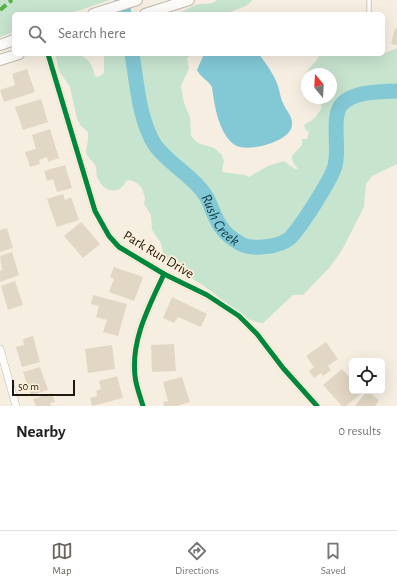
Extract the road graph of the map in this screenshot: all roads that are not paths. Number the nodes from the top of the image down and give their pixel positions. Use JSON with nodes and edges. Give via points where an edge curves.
{"nodes":[{"id":1,"x":137,"y":0,"type":"edge"},
{"id":2,"x":189,"y":0,"type":"edge"},
{"id":3,"x":369,"y":0,"type":"edge"},
{"id":4,"x":99,"y":12,"type":"edge"},
{"id":5,"x":151,"y":12,"type":"edge"},
{"id":6,"x":369,"y":12,"type":"edge"},
{"id":7,"x":12,"y":41,"type":"edge"},
{"id":8,"x":0,"y":45,"type":"edge"},
{"id":9,"x":13,"y":56,"type":"edge"},
{"id":10,"x":49,"y":56,"type":"edge"},
{"id":11,"x":0,"y":60,"type":"edge"},
{"id":12,"x":164,"y":274,"type":"junction"},
{"id":13,"x":0,"y":349,"type":"edge"},
{"id":14,"x":16,"y":406,"type":"edge"},
{"id":15,"x":143,"y":406,"type":"edge"},
{"id":16,"x":317,"y":406,"type":"edge"}],
"edges":[{"from":1,"to":4,"type":"main road"},
{"from":2,"to":5,"type":"main road"},
{"from":3,"to":6,"type":"lane"},
{"from":7,"to":8,"type":"main road"},
{"from":9,"to":11,"type":"main road"},
{"from":10,"to":12,"type":"street","name":"Park Run Drive","via":[[100,222],[119,247]]},
{"from":12,"to":15,"type":"street","via":[[144,318],[135,347],[135,378]]},
{"from":12,"to":16,"type":"street","name":"Park Run Drive","via":[[207,295],[239,316]]},
{"from":13,"to":14,"type":"street"}]}
